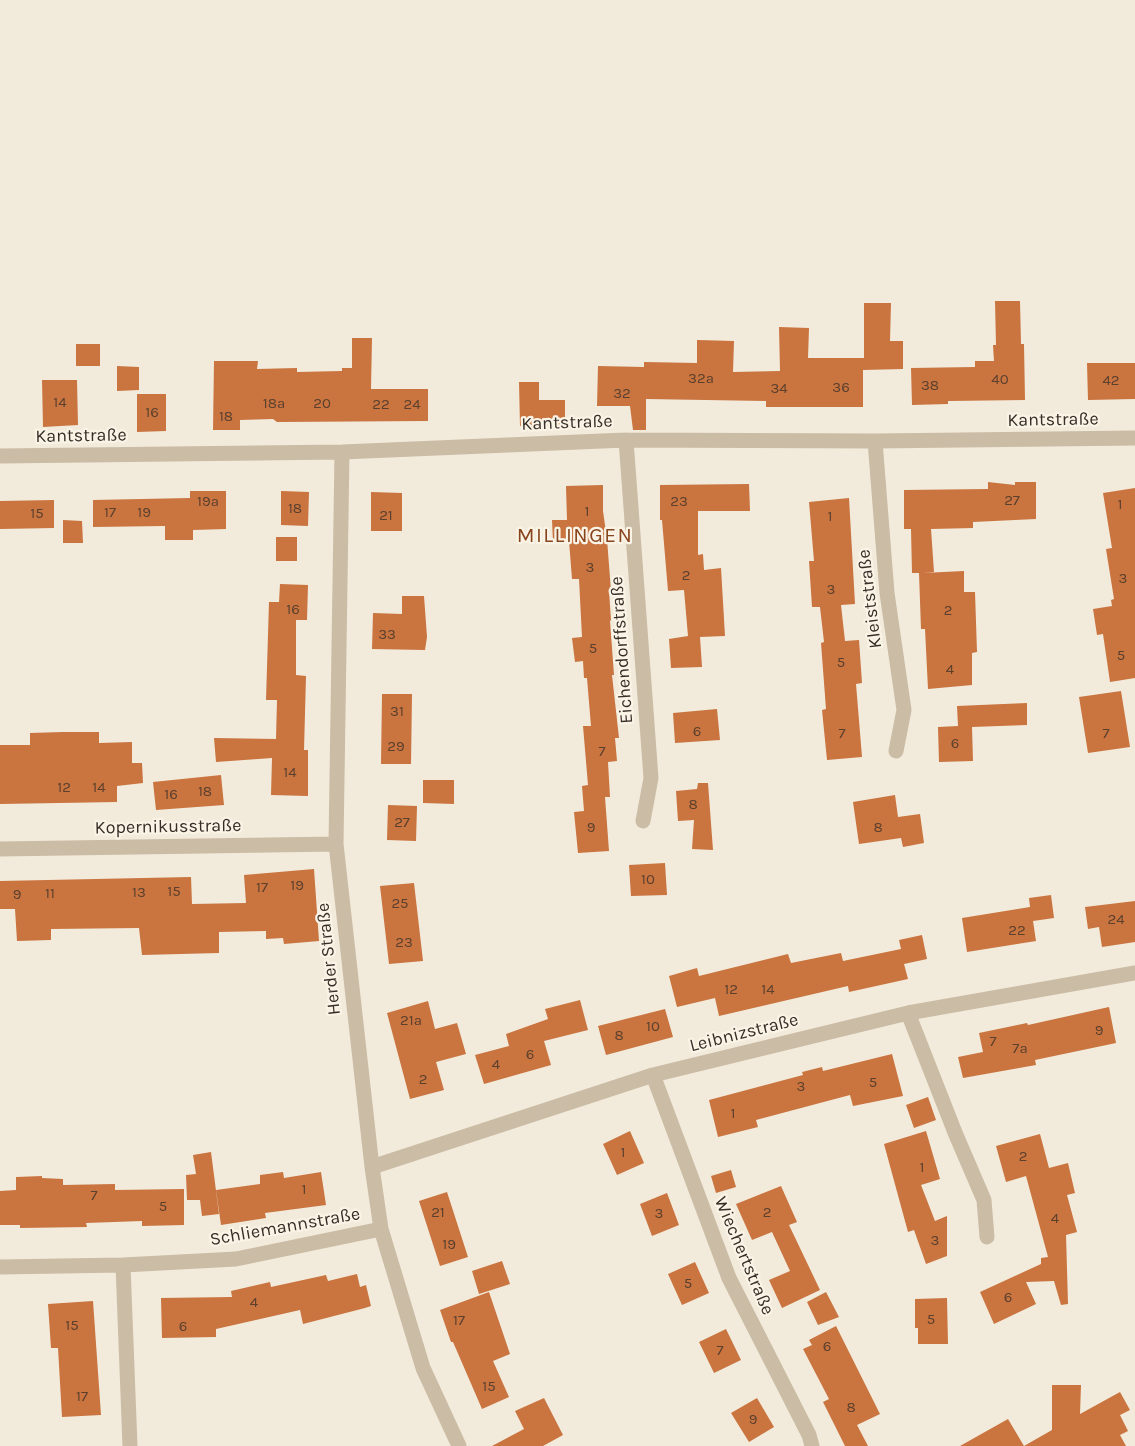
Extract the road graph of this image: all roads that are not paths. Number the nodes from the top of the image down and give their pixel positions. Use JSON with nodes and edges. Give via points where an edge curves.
{"nodes":[{"id":1,"x":1135,"y":438,"type":"edge"},
{"id":2,"x":626,"y":440,"type":"junction"},
{"id":3,"x":875,"y":441,"type":"junction"},
{"id":4,"x":342,"y":452,"type":"junction"},
{"id":5,"x":0,"y":456,"type":"edge"},
{"id":6,"x":896,"y":751,"type":"dead end"},
{"id":7,"x":643,"y":821,"type":"dead end"},
{"id":8,"x":336,"y":844,"type":"junction"},
{"id":9,"x":0,"y":849,"type":"edge"},
{"id":10,"x":1135,"y":973,"type":"edge"},
{"id":11,"x":908,"y":1012,"type":"junction"},
{"id":12,"x":653,"y":1075,"type":"junction"},
{"id":13,"x":372,"y":1167,"type":"junction"},
{"id":14,"x":381,"y":1229,"type":"junction"},
{"id":15,"x":987,"y":1238,"type":"dead end"},
{"id":16,"x":123,"y":1265,"type":"junction"},
{"id":17,"x":0,"y":1268,"type":"edge"},
{"id":18,"x":130,"y":1446,"type":"edge"},
{"id":19,"x":459,"y":1446,"type":"edge"},
{"id":20,"x":812,"y":1446,"type":"edge"}],
"edges":[{"from":1,"to":3,"type":"street","name":"Kantstraße"},
{"from":2,"to":3,"type":"street","name":"Kantstraße"},
{"from":2,"to":4,"type":"street","name":"Kantstraße"},
{"from":2,"to":7,"type":"street","name":"Eichendorffstraße","via":[[651,778]]},
{"from":3,"to":6,"type":"street","name":"Kleiststraße","via":[[887,593],[904,710]]},
{"from":4,"to":5,"type":"street","name":"Kantstraße"},
{"from":4,"to":8,"type":"street","name":"Herder Straße"},
{"from":8,"to":9,"type":"street","name":"Kopernikusstraße"},
{"from":8,"to":13,"type":"street","name":"Herder Straße"},
{"from":10,"to":11,"type":"street","name":"Leibnizstraße"},
{"from":11,"to":12,"type":"street","name":"Leibnizstraße"},
{"from":11,"to":15,"type":"street","via":[[984,1200]]},
{"from":12,"to":13,"type":"street","name":"Leibnizstraße"},
{"from":12,"to":20,"type":"street","name":"Wiechertstraße","via":[[729,1278]]},
{"from":13,"to":14,"type":"street","name":"Herder Straße"},
{"from":14,"to":16,"type":"street","name":"Schliemannstraße","via":[[236,1259]]},
{"from":14,"to":19,"type":"street","name":"Herder Straße","via":[[423,1368]]},
{"from":16,"to":17,"type":"street","name":"Schliemannstraße"},
{"from":16,"to":18,"type":"street"}]}
